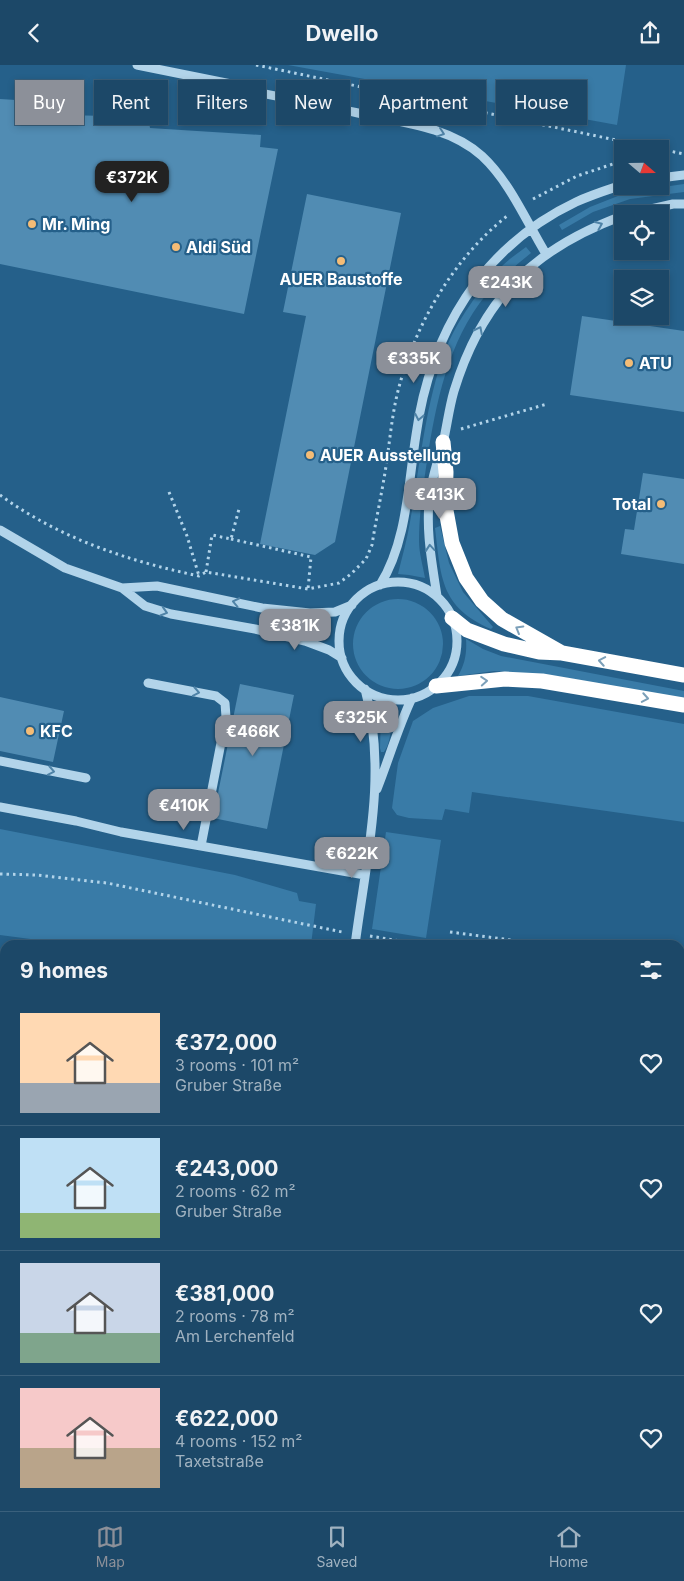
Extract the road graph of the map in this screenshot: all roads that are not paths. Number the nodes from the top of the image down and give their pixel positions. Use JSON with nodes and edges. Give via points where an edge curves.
{"nodes":[{"id":1,"x":137,"y":65,"type":"edge"},
{"id":2,"x":684,"y":175,"type":"edge"},
{"id":3,"x":669,"y":177,"type":"edge"},
{"id":4,"x":614,"y":188,"type":"edge"},
{"id":5,"x":684,"y":204,"type":"edge"},
{"id":6,"x":669,"y":206,"type":"edge"},
{"id":7,"x":614,"y":219,"type":"edge"},
{"id":8,"x":531,"y":230,"type":"junction"},
{"id":9,"x":546,"y":254,"type":"junction"},
{"id":10,"x":444,"y":437,"type":"junction"},
{"id":11,"x":0,"y":530,"type":"edge"},
{"id":12,"x":380,"y":585,"type":"junction"},
{"id":13,"x":122,"y":588,"type":"junction"},
{"id":14,"x":437,"y":596,"type":"junction"},
{"id":15,"x":352,"y":605,"type":"junction"},
{"id":16,"x":452,"y":618,"type":"junction"},
{"id":17,"x":562,"y":653,"type":"junction"},
{"id":18,"x":342,"y":658,"type":"junction"},
{"id":19,"x":684,"y":675,"type":"edge"},
{"id":20,"x":148,"y":683,"type":"dead end"},
{"id":21,"x":436,"y":686,"type":"junction"},
{"id":22,"x":365,"y":689,"type":"junction"},
{"id":23,"x":412,"y":698,"type":"junction"},
{"id":24,"x":684,"y":705,"type":"edge"},
{"id":25,"x":0,"y":761,"type":"edge"},
{"id":26,"x":86,"y":778,"type":"dead end"},
{"id":27,"x":376,"y":794,"type":"junction"},
{"id":28,"x":0,"y":807,"type":"edge"},
{"id":29,"x":201,"y":846,"type":"junction"},
{"id":30,"x":365,"y":875,"type":"junction"},
{"id":31,"x":356,"y":940,"type":"edge"}],
"edges":[{"from":1,"to":8,"type":"street","one_way":true,"via":[[408,123],[455,139],[468,145],[494,169],[512,193]]},
{"from":2,"to":3,"type":"street"},
{"from":4,"to":8,"type":"street","via":[[576,202]]},
{"from":5,"to":6,"type":"street"},
{"from":9,"to":7,"type":"street","one_way":true,"via":[[571,238]]},
{"from":8,"to":9,"type":"street"},
{"from":8,"to":12,"type":"street","one_way":true,"via":[[511,245],[479,278],[449,324],[436,354],[424,391],[403,521],[390,570]]},
{"from":10,"to":9,"type":"street","one_way":true,"via":[[454,391],[480,328],[497,301]]},
{"from":14,"to":10,"type":"street","one_way":true,"via":[[430,550],[429,511]]},
{"from":17,"to":10,"type":"highway","one_way":true,"via":[[502,619],[482,601],[466,578],[452,543],[445,505]]},
{"from":11,"to":13,"type":"street","via":[[65,568]]},
{"from":12,"to":14,"type":"street","via":[[410,583]]},
{"from":12,"to":15,"type":"street"},
{"from":15,"to":13,"type":"street","one_way":true,"via":[[335,612],[310,613],[262,608],[157,586]]},
{"from":13,"to":18,"type":"street","one_way":true,"via":[[145,606],[306,641]]},
{"from":14,"to":16,"type":"street"},
{"from":15,"to":18,"type":"street","via":[[342,625]]},
{"from":16,"to":17,"type":"highway","via":[[466,631],[504,644],[539,652]]},
{"from":16,"to":21,"type":"street","via":[[456,649],[450,669]]},
{"from":19,"to":17,"type":"highway","one_way":true},
{"from":18,"to":22,"type":"street","via":[[351,675]]},
{"from":20,"to":29,"type":"street","one_way":true,"via":[[216,695],[225,703],[226,717]]},
{"from":21,"to":23,"type":"street"},
{"from":21,"to":24,"type":"highway","one_way":true,"via":[[505,679],[542,681]]},
{"from":22,"to":23,"type":"street","via":[[383,697]]},
{"from":22,"to":27,"type":"street","via":[[371,712]]},
{"from":23,"to":27,"type":"street"},
{"from":25,"to":26,"type":"street","one_way":true},
{"from":27,"to":30,"type":"street"},
{"from":28,"to":29,"type":"street"},
{"from":29,"to":30,"type":"street"},
{"from":30,"to":31,"type":"street"}]}
